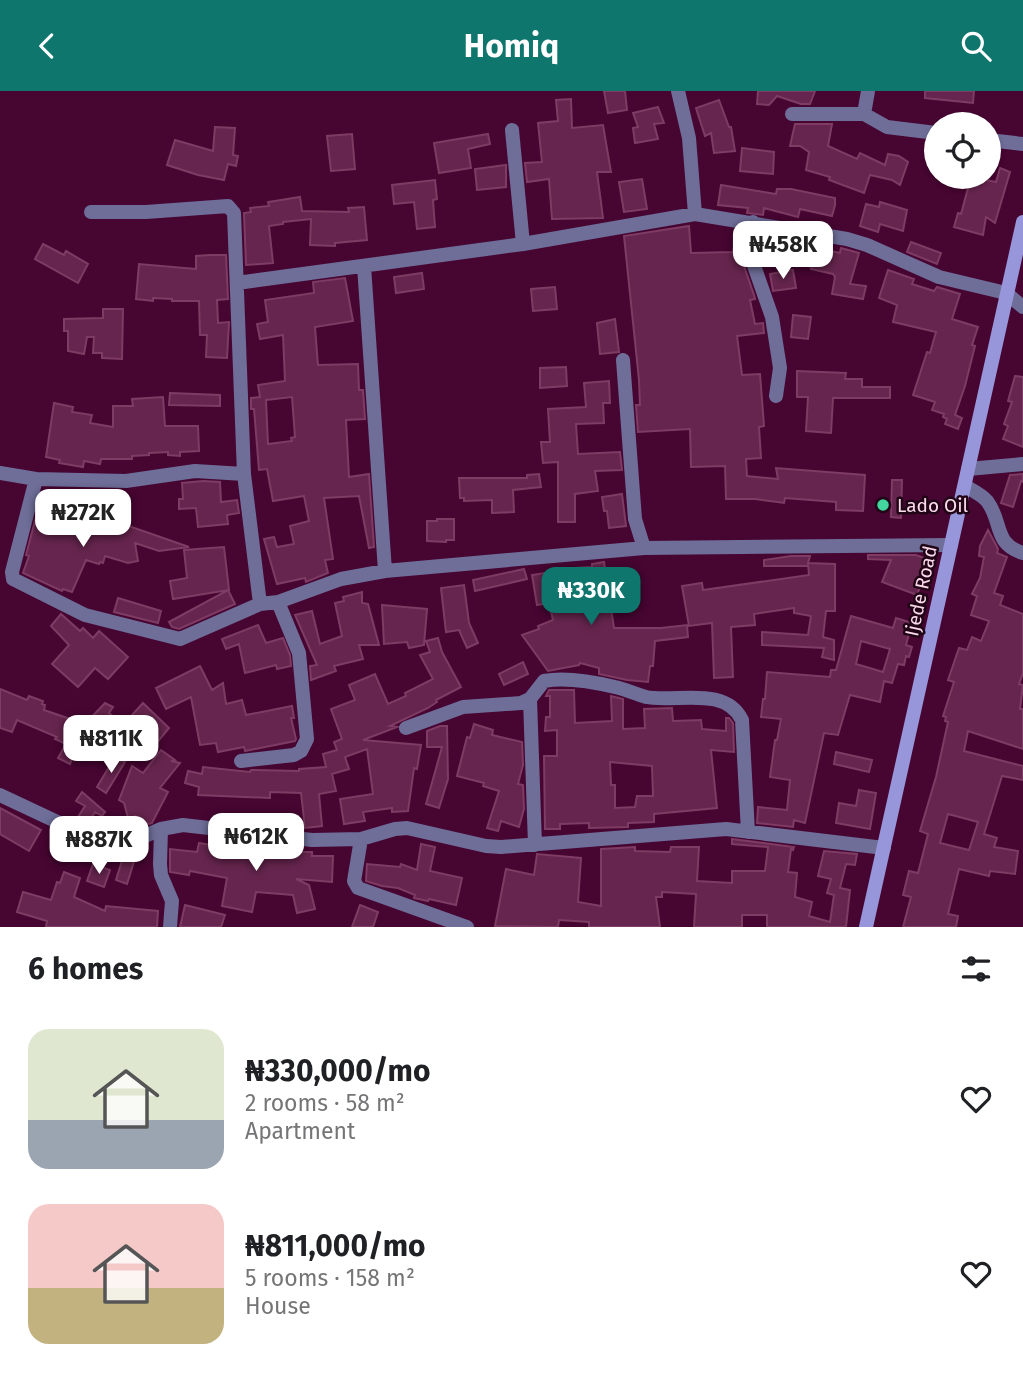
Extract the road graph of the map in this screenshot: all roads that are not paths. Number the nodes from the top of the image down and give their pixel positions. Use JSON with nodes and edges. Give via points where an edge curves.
{"nodes":[{"id":1,"x":678,"y":91,"type":"edge"},
{"id":2,"x":868,"y":91,"type":"edge"},
{"id":3,"x":792,"y":114,"type":"dead end"},
{"id":4,"x":864,"y":114,"type":"junction"},
{"id":5,"x":512,"y":130,"type":"dead end"},
{"id":6,"x":924,"y":132,"type":"edge"},
{"id":7,"x":1001,"y":141,"type":"edge"},
{"id":8,"x":1023,"y":144,"type":"edge"},
{"id":9,"x":91,"y":212,"type":"dead end"},
{"id":10,"x":695,"y":214,"type":"junction"},
{"id":11,"x":752,"y":222,"type":"junction"},
{"id":12,"x":1023,"y":222,"type":"edge"},
{"id":13,"x":523,"y":244,"type":"junction"},
{"id":14,"x":364,"y":266,"type":"junction"},
{"id":15,"x":237,"y":283,"type":"junction"},
{"id":16,"x":1006,"y":293,"type":"junction"},
{"id":17,"x":1023,"y":307,"type":"edge"},
{"id":18,"x":623,"y":360,"type":"dead end"},
{"id":19,"x":776,"y":396,"type":"dead end"},
{"id":20,"x":1023,"y":464,"type":"edge"},
{"id":21,"x":968,"y":469,"type":"junction"},
{"id":22,"x":0,"y":473,"type":"edge"},
{"id":23,"x":244,"y":474,"type":"junction"},
{"id":24,"x":36,"y":479,"type":"junction"},
{"id":25,"x":965,"y":486,"type":"junction"},
{"id":26,"x":951,"y":545,"type":"junction"},
{"id":27,"x":644,"y":548,"type":"junction"},
{"id":28,"x":1023,"y":553,"type":"edge"},
{"id":29,"x":385,"y":571,"type":"junction"},
{"id":30,"x":278,"y":602,"type":"junction"},
{"id":31,"x":260,"y":604,"type":"junction"},
{"id":32,"x":530,"y":699,"type":"junction"},
{"id":33,"x":406,"y":727,"type":"dead end"},
{"id":34,"x":241,"y":761,"type":"dead end"},
{"id":35,"x":0,"y":795,"type":"edge"},
{"id":36,"x":161,"y":829,"type":"junction"},
{"id":37,"x":748,"y":832,"type":"junction"},
{"id":38,"x":362,"y":839,"type":"junction"},
{"id":39,"x":535,"y":845,"type":"junction"},
{"id":40,"x":884,"y":848,"type":"junction"},
{"id":41,"x":170,"y":927,"type":"edge"},
{"id":42,"x":467,"y":927,"type":"edge"},
{"id":43,"x":866,"y":927,"type":"edge"}],
"edges":[{"from":1,"to":10,"type":"street","via":[[689,138]]},
{"from":2,"to":4,"type":"street"},
{"from":3,"to":4,"type":"street"},
{"from":4,"to":6,"type":"street","via":[[887,127]]},
{"from":5,"to":13,"type":"street"},
{"from":7,"to":8,"type":"street"},
{"from":9,"to":15,"type":"street","via":[[228,206],[234,213]]},
{"from":10,"to":11,"type":"street"},
{"from":10,"to":13,"type":"street"},
{"from":11,"to":16,"type":"street","via":[[847,239],[939,277]]},
{"from":11,"to":19,"type":"street","via":[[751,257],[772,317],[780,368]]},
{"from":12,"to":16,"type":"main road","name":"Ijede Road"},
{"from":13,"to":14,"type":"street"},
{"from":14,"to":15,"type":"street"},
{"from":14,"to":29,"type":"street"},
{"from":15,"to":23,"type":"street"},
{"from":16,"to":17,"type":"street"},
{"from":16,"to":21,"type":"main road","name":"Ijede Road"},
{"from":18,"to":27,"type":"street","via":[[635,519]]},
{"from":20,"to":21,"type":"street"},
{"from":21,"to":25,"type":"main road","name":"Ijede Road"},
{"from":22,"to":24,"type":"street"},
{"from":23,"to":24,"type":"street","via":[[195,471],[126,481]]},
{"from":23,"to":31,"type":"street"},
{"from":24,"to":31,"type":"street","via":[[12,572],[20,583],[85,615],[180,639]]},
{"from":25,"to":26,"type":"main road","name":"Ijede Road"},
{"from":25,"to":28,"type":"street","via":[[986,499],[1004,543]]},
{"from":26,"to":27,"type":"street"},
{"from":26,"to":40,"type":"main road","name":"Ijede Road"},
{"from":27,"to":29,"type":"street"},
{"from":29,"to":30,"type":"street","via":[[341,579]]},
{"from":30,"to":31,"type":"street"},
{"from":30,"to":34,"type":"street","via":[[299,653],[307,739],[294,755]]},
{"from":32,"to":33,"type":"street","via":[[510,705],[463,707]]},
{"from":32,"to":37,"type":"street","via":[[544,681],[554,679],[657,698],[698,697],[730,706],[742,720]]},
{"from":32,"to":39,"type":"street"},
{"from":35,"to":36,"type":"street","via":[[83,834],[116,843]]},
{"from":36,"to":38,"type":"street","via":[[192,825],[291,839]]},
{"from":36,"to":41,"type":"street","via":[[161,875],[172,901]]},
{"from":37,"to":39,"type":"street","via":[[707,830]]},
{"from":37,"to":40,"type":"street"},
{"from":38,"to":39,"type":"street","via":[[407,828],[486,846]]},
{"from":38,"to":42,"type":"street","via":[[355,881],[358,888]]},
{"from":40,"to":43,"type":"main road","name":"Ijede Road"}]}
